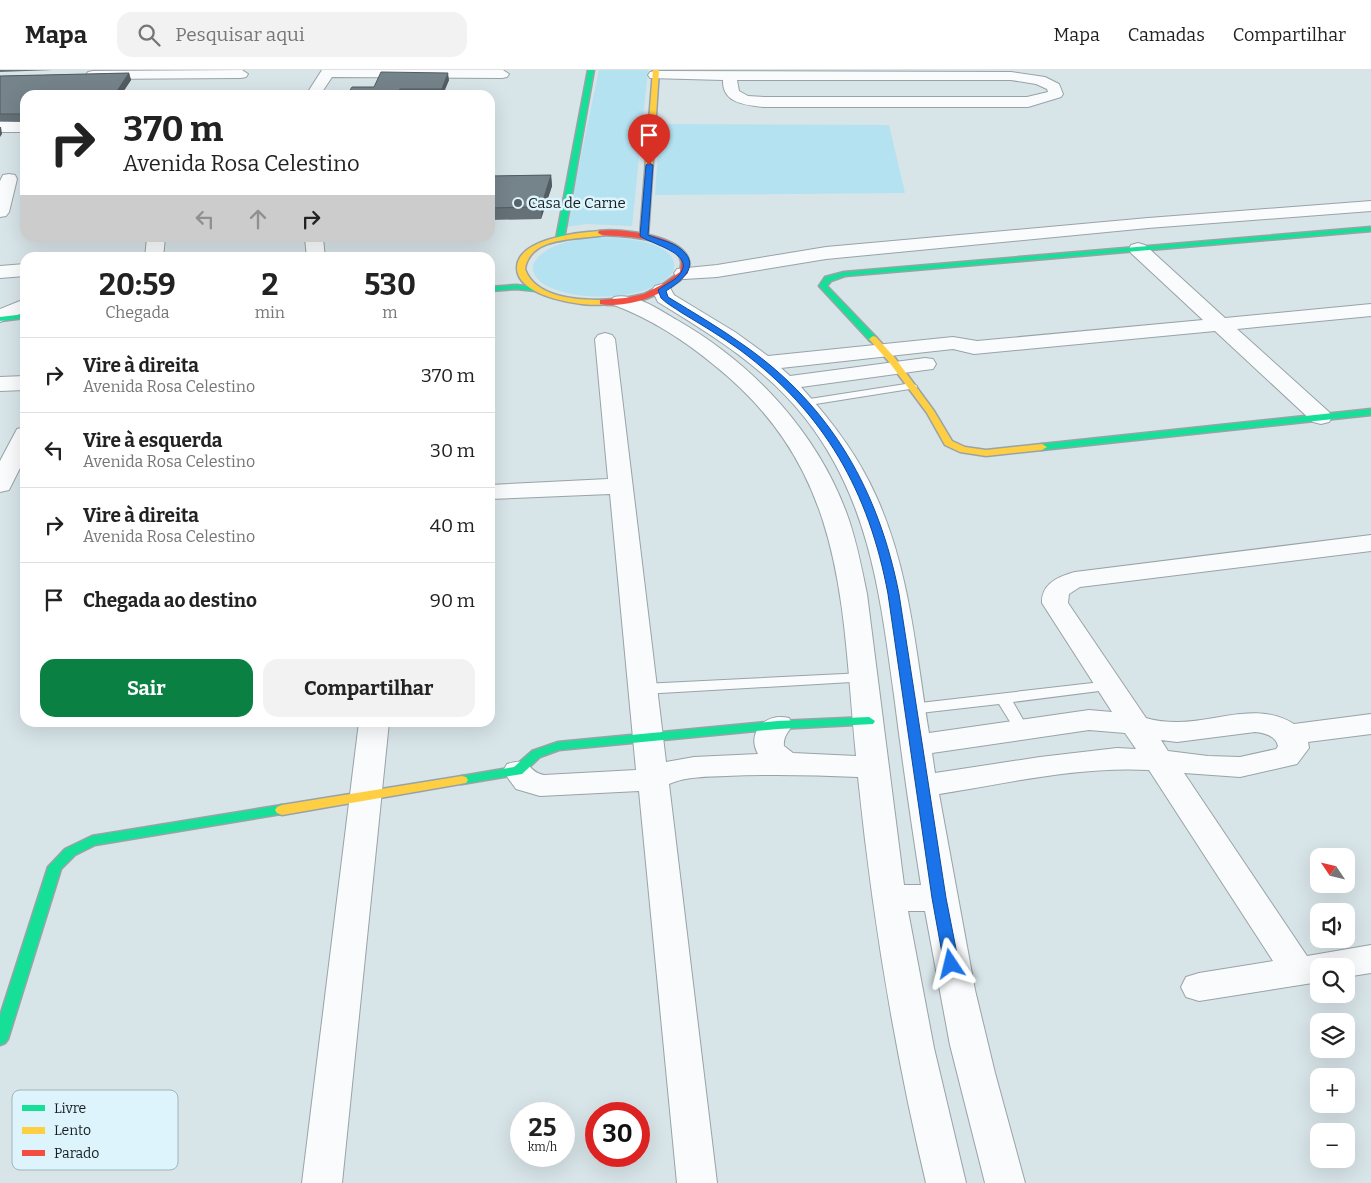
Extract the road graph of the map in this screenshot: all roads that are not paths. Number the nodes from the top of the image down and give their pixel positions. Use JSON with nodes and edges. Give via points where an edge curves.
{"nodes":[{"id":1,"x":591,"y":70,"type":"edge"},
{"id":2,"x":328,"y":72,"type":"edge"},
{"id":3,"x":656,"y":73,"type":"edge"},
{"id":4,"x":194,"y":74,"type":"junction"},
{"id":5,"x":241,"y":74,"type":"dead end"},
{"id":6,"x":502,"y":74,"type":"dead end"},
{"id":7,"x":76,"y":75,"type":"edge"},
{"id":8,"x":730,"y":76,"type":"junction"},
{"id":9,"x":183,"y":88,"type":"dead end"},
{"id":10,"x":316,"y":90,"type":"edge"},
{"id":11,"x":0,"y":127,"type":"edge"},
{"id":12,"x":20,"y":127,"type":"edge"},
{"id":13,"x":11,"y":179,"type":"edge"},
{"id":14,"x":1371,"y":206,"type":"edge"},
{"id":15,"x":0,"y":212,"type":"edge"},
{"id":16,"x":1371,"y":229,"type":"edge"},
{"id":17,"x":644,"y":236,"type":"junction"},
{"id":18,"x":560,"y":239,"type":"junction"},
{"id":19,"x":1138,"y":249,"type":"junction"},
{"id":20,"x":20,"y":270,"type":"edge"},
{"id":21,"x":520,"y":271,"type":"junction"},
{"id":22,"x":0,"y":272,"type":"edge"},
{"id":23,"x":677,"y":275,"type":"junction"},
{"id":24,"x":495,"y":280,"type":"edge"},
{"id":25,"x":495,"y":289,"type":"edge"},
{"id":26,"x":536,"y":289,"type":"junction"},
{"id":27,"x":621,"y":301,"type":"junction"},
{"id":28,"x":20,"y":307,"type":"edge"},
{"id":29,"x":1371,"y":310,"type":"edge"},
{"id":30,"x":20,"y":316,"type":"edge"},
{"id":31,"x":0,"y":317,"type":"edge"},
{"id":32,"x":1220,"y":325,"type":"junction"},
{"id":33,"x":20,"y":326,"type":"edge"},
{"id":34,"x":0,"y":328,"type":"edge"},
{"id":35,"x":605,"y":339,"type":"dead end"},
{"id":36,"x":974,"y":348,"type":"junction"},
{"id":37,"x":883,"y":350,"type":"junction"},
{"id":38,"x":763,"y":363,"type":"junction"},
{"id":39,"x":826,"y":366,"type":"junction"},
{"id":40,"x":898,"y":367,"type":"junction"},
{"id":41,"x":20,"y":383,"type":"edge"},
{"id":42,"x":0,"y":384,"type":"edge"},
{"id":43,"x":912,"y":386,"type":"junction"},
{"id":44,"x":794,"y":393,"type":"junction"},
{"id":45,"x":1371,"y":412,"type":"edge"},
{"id":46,"x":1321,"y":417,"type":"junction"},
{"id":47,"x":825,"y":428,"type":"junction"},
{"id":48,"x":793,"y":433,"type":"junction"},
{"id":49,"x":20,"y":444,"type":"edge"},
{"id":50,"x":0,"y":485,"type":"edge"},
{"id":51,"x":621,"y":486,"type":"junction"},
{"id":52,"x":495,"y":492,"type":"edge"},
{"id":53,"x":1371,"y":544,"type":"edge"},
{"id":54,"x":854,"y":594,"type":"junction"},
{"id":55,"x":893,"y":594,"type":"junction"},
{"id":56,"x":864,"y":678,"type":"junction"},
{"id":57,"x":1110,"y":686,"type":"junction"},
{"id":58,"x":643,"y":689,"type":"junction"},
{"id":59,"x":1003,"y":698,"type":"junction"},
{"id":60,"x":911,"y":709,"type":"junction"},
{"id":61,"x":869,"y":721,"type":"junction"},
{"id":62,"x":1371,"y":724,"type":"edge"},
{"id":63,"x":778,"y":725,"type":"junction"},
{"id":64,"x":1136,"y":725,"type":"junction"},
{"id":65,"x":373,"y":727,"type":"edge"},
{"id":66,"x":1022,"y":730,"type":"junction"},
{"id":67,"x":1289,"y":735,"type":"junction"},
{"id":68,"x":648,"y":737,"type":"junction"},
{"id":69,"x":916,"y":744,"type":"junction"},
{"id":70,"x":1159,"y":760,"type":"junction"},
{"id":71,"x":787,"y":763,"type":"junction"},
{"id":72,"x":874,"y":767,"type":"junction"},
{"id":73,"x":1040,"y":767,"type":"junction"},
{"id":74,"x":518,"y":771,"type":"junction"},
{"id":75,"x":653,"y":779,"type":"junction"},
{"id":76,"x":922,"y":786,"type":"junction"},
{"id":77,"x":366,"y":796,"type":"junction"},
{"id":78,"x":889,"y":898,"type":"junction"},
{"id":79,"x":939,"y":898,"type":"junction"},
{"id":80,"x":1371,"y":959,"type":"edge"},
{"id":81,"x":1310,"y":961,"type":"edge"},
{"id":82,"x":1355,"y":962,"type":"edge"},
{"id":83,"x":1310,"y":969,"type":"edge"},
{"id":84,"x":1199,"y":987,"type":"dead end"},
{"id":85,"x":0,"y":1039,"type":"edge"},
{"id":86,"x":322,"y":1183,"type":"edge"},
{"id":87,"x":697,"y":1183,"type":"edge"},
{"id":88,"x":946,"y":1183,"type":"edge"},
{"id":89,"x":1005,"y":1183,"type":"edge"}],
"edges":[{"from":1,"to":18,"type":"street"},
{"from":2,"to":6,"type":"street"},
{"from":2,"to":10,"type":"street"},
{"from":3,"to":8,"type":"street"},
{"from":3,"to":17,"type":"street"},
{"from":4,"to":5,"type":"street"},
{"from":4,"to":7,"type":"street"},
{"from":4,"to":9,"type":"street"},
{"from":8,"to":8,"type":"street","via":[[733,94],[745,100],[764,102],[1028,102],[1056,94],[1054,87],[1040,80],[1011,76]]},
{"from":11,"to":12,"type":"street"},
{"from":13,"to":15,"type":"street"},
{"from":14,"to":23,"type":"street","via":[[836,252]]},
{"from":16,"to":19,"type":"street"},
{"from":17,"to":18,"type":"street","via":[[602,233]]},
{"from":17,"to":23,"type":"street","via":[[675,249]]},
{"from":18,"to":21,"type":"street","via":[[530,253],[524,258]]},
{"from":19,"to":32,"type":"street"},
{"from":19,"to":37,"type":"street","via":[[844,274],[828,279],[823,289]]},
{"from":20,"to":22,"type":"street"},
{"from":21,"to":24,"type":"street"},
{"from":21,"to":26,"type":"street","via":[[528,284]]},
{"from":23,"to":27,"type":"street","via":[[650,295]]},
{"from":23,"to":38,"type":"street","via":[[665,298]]},
{"from":25,"to":26,"type":"street"},
{"from":26,"to":27,"type":"street","via":[[574,300]]},
{"from":27,"to":48,"type":"street","via":[[667,322],[717,355],[758,392]]},
{"from":28,"to":31,"type":"street"},
{"from":29,"to":32,"type":"street"},
{"from":30,"to":31,"type":"street"},
{"from":32,"to":36,"type":"street"},
{"from":32,"to":46,"type":"street"},
{"from":33,"to":34,"type":"street"},
{"from":35,"to":51,"type":"street"},
{"from":36,"to":37,"type":"street","via":[[953,343]]},
{"from":36,"to":40,"type":"street","via":[[975,354],[968,359]]},
{"from":37,"to":39,"type":"street"},
{"from":37,"to":40,"type":"street"},
{"from":38,"to":39,"type":"street"},
{"from":38,"to":44,"type":"street"},
{"from":39,"to":40,"type":"street"},
{"from":39,"to":44,"type":"street"},
{"from":40,"to":43,"type":"street"},
{"from":41,"to":42,"type":"street"},
{"from":43,"to":44,"type":"lane"},
{"from":43,"to":46,"type":"street","via":[[948,443],[978,453]]},
{"from":44,"to":47,"type":"street"},
{"from":45,"to":46,"type":"street"},
{"from":47,"to":48,"type":"street"},
{"from":47,"to":55,"type":"street","via":[[866,497],[887,560]]},
{"from":48,"to":54,"type":"street","via":[[830,500],[849,561]]},
{"from":49,"to":50,"type":"street"},
{"from":51,"to":52,"type":"street"},
{"from":51,"to":58,"type":"street"},
{"from":53,"to":57,"type":"street","via":[[1075,580],[1062,585],[1055,593],[1055,603]]},
{"from":54,"to":55,"type":"street"},
{"from":54,"to":56,"type":"street"},
{"from":55,"to":60,"type":"street"},
{"from":56,"to":58,"type":"lane"},
{"from":56,"to":61,"type":"street"},
{"from":57,"to":59,"type":"lane"},
{"from":57,"to":64,"type":"street"},
{"from":58,"to":68,"type":"street"},
{"from":59,"to":60,"type":"lane"},
{"from":59,"to":66,"type":"lane"},
{"from":60,"to":69,"type":"street"},
{"from":61,"to":63,"type":"street"},
{"from":61,"to":72,"type":"street"},
{"from":62,"to":67,"type":"street"},
{"from":63,"to":68,"type":"street"},
{"from":63,"to":71,"type":"street","via":[[769,738],[769,746],[772,753]]},
{"from":64,"to":66,"type":"street","via":[[1089,720]]},
{"from":64,"to":67,"type":"street","via":[[1178,732],[1255,722],[1274,725]]},
{"from":64,"to":70,"type":"street"},
{"from":65,"to":77,"type":"street"},
{"from":66,"to":69,"type":"street"},
{"from":66,"to":73,"type":"street"},
{"from":67,"to":70,"type":"street","via":[[1294,748],[1286,757],[1240,767]]},
{"from":68,"to":74,"type":"street","via":[[548,748],[531,757]]},
{"from":68,"to":75,"type":"street"},
{"from":69,"to":76,"type":"street"},
{"from":70,"to":73,"type":"street","via":[[1117,758]]},
{"from":70,"to":81,"type":"street"},
{"from":71,"to":72,"type":"street"},
{"from":71,"to":75,"type":"street","via":[[694,767],[670,771]]},
{"from":72,"to":78,"type":"street"},
{"from":73,"to":76,"type":"street"},
{"from":74,"to":75,"type":"street","via":[[526,780],[540,786]]},
{"from":74,"to":77,"type":"street"},
{"from":75,"to":87,"type":"street"},
{"from":76,"to":79,"type":"street"},
{"from":77,"to":85,"type":"street","via":[[92,841],[70,852],[55,867]]},
{"from":77,"to":86,"type":"street"},
{"from":78,"to":79,"type":"street"},
{"from":78,"to":88,"type":"street","via":[[912,1038]]},
{"from":79,"to":89,"type":"street","via":[[967,1036]]},
{"from":80,"to":82,"type":"street"},
{"from":83,"to":84,"type":"street"}]}
